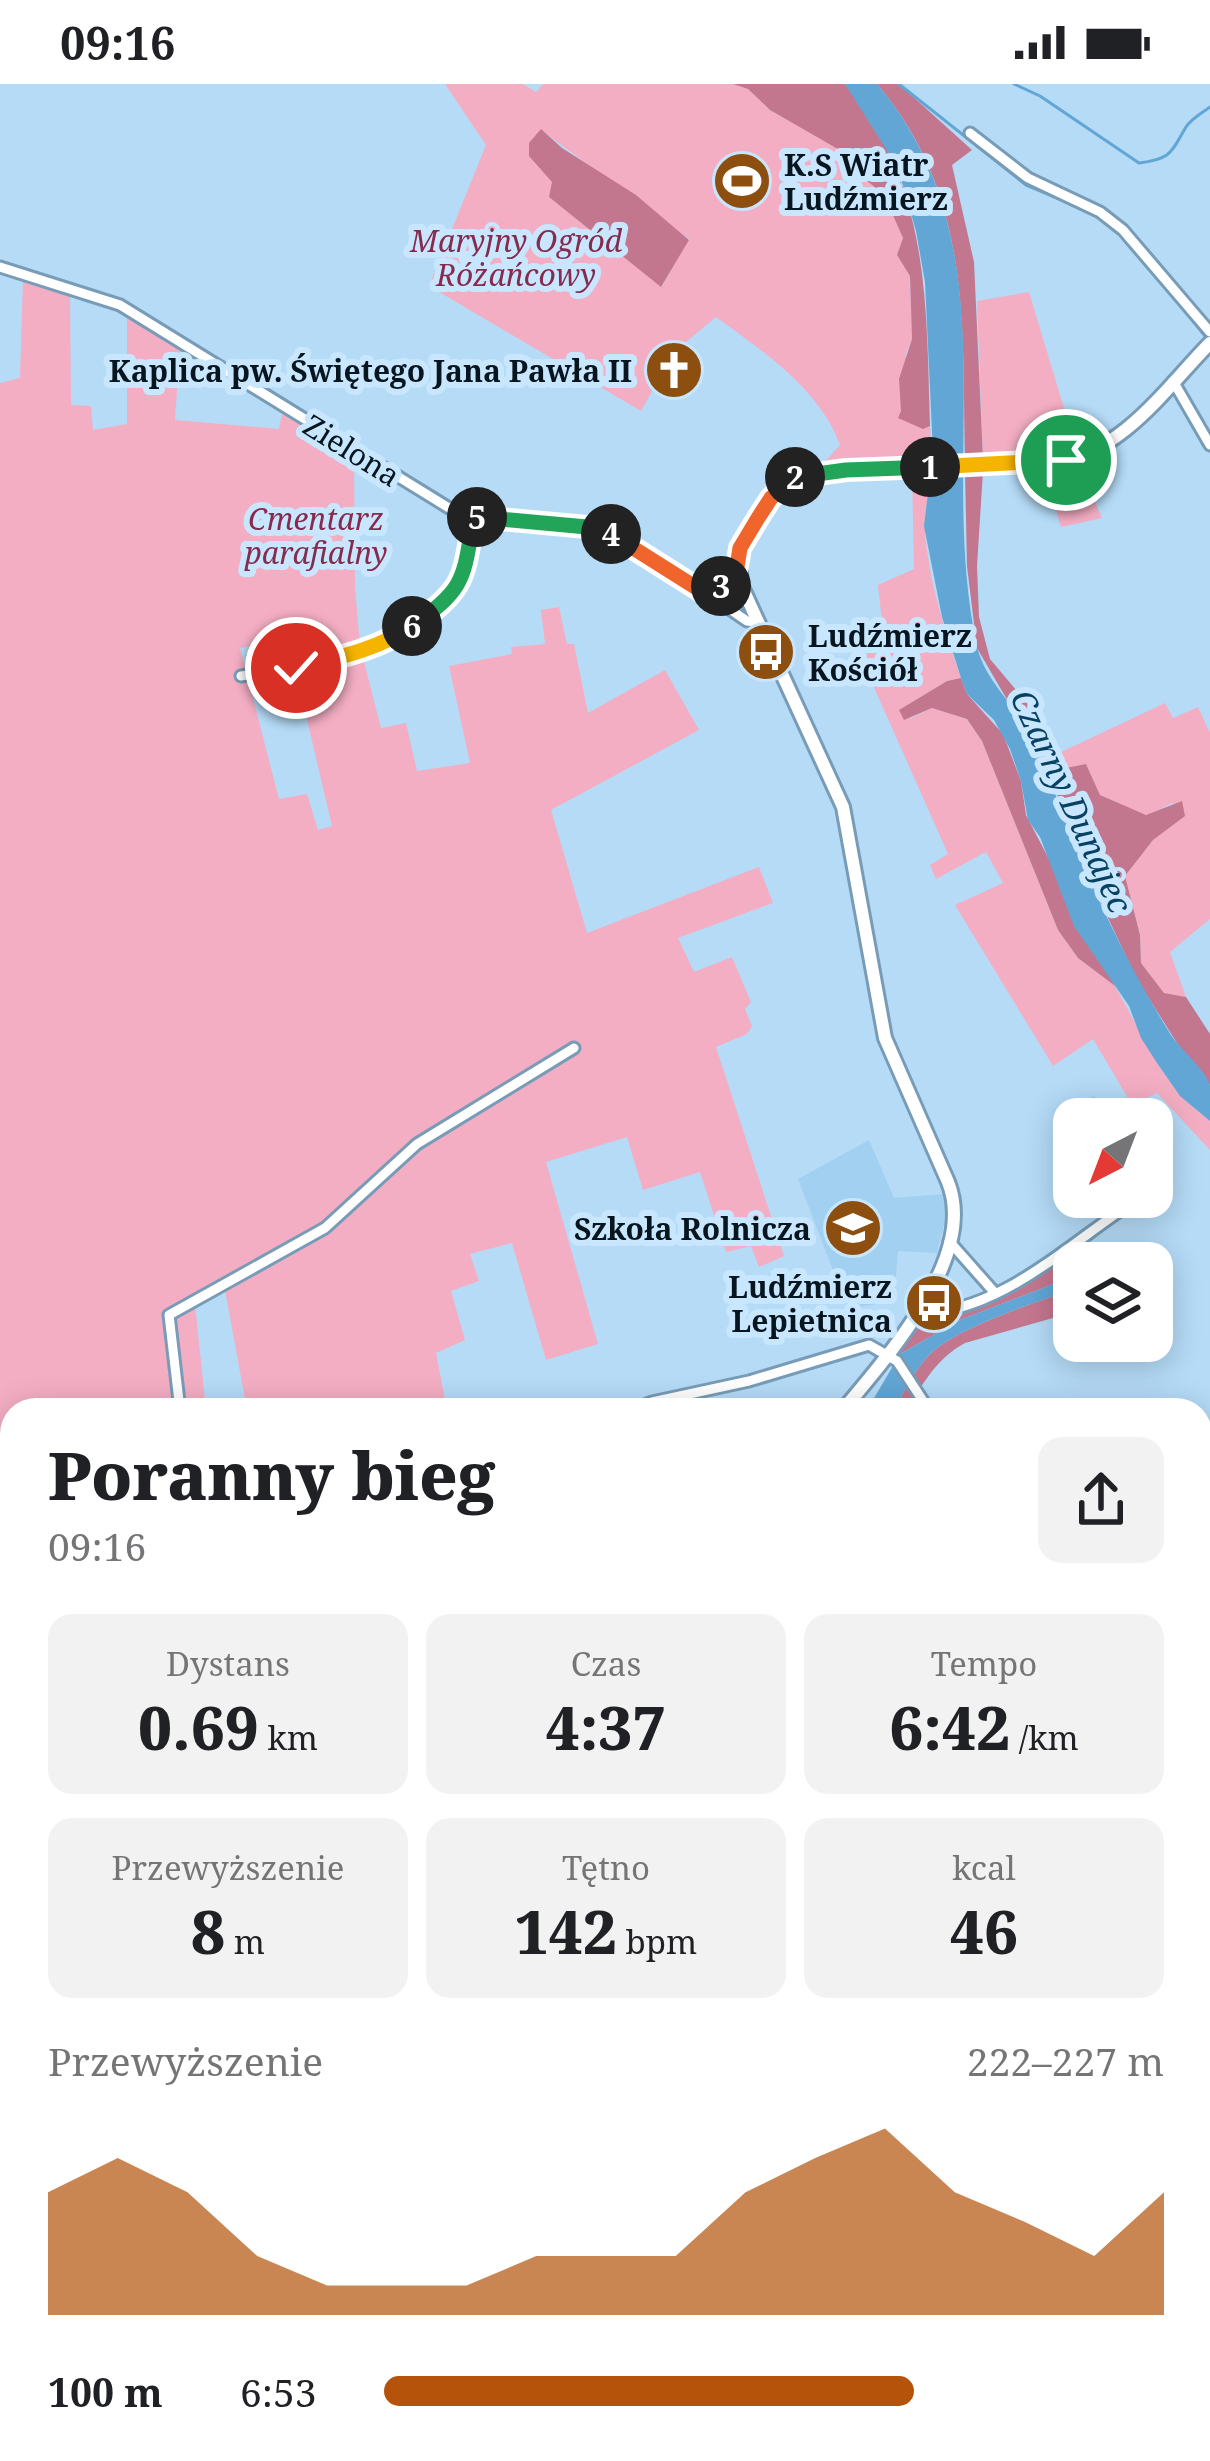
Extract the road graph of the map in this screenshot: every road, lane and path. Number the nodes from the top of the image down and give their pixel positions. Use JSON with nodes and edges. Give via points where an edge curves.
{"nodes":[{"id":1,"x":970,"y":133,"type":"dead end"},
{"id":2,"x":0,"y":267,"type":"edge"},
{"id":3,"x":1210,"y":332,"type":"edge"},
{"id":4,"x":1210,"y":343,"type":"edge"},
{"id":5,"x":1173,"y":381,"type":"junction"},
{"id":6,"x":1210,"y":446,"type":"edge"},
{"id":7,"x":474,"y":517,"type":"junction"},
{"id":8,"x":737,"y":567,"type":"junction"},
{"id":9,"x":714,"y":599,"type":"junction"},
{"id":10,"x":758,"y":622,"type":"junction"},
{"id":11,"x":242,"y":676,"type":"dead end"},
{"id":12,"x":574,"y":1048,"type":"dead end"},
{"id":13,"x":1112,"y":1218,"type":"edge"},
{"id":14,"x":950,"y":1241,"type":"junction"},
{"id":15,"x":995,"y":1293,"type":"junction"},
{"id":16,"x":916,"y":1314,"type":"junction"},
{"id":17,"x":890,"y":1356,"type":"junction"},
{"id":18,"x":179,"y":1398,"type":"edge"},
{"id":19,"x":670,"y":1398,"type":"edge"},
{"id":20,"x":853,"y":1398,"type":"edge"},
{"id":21,"x":922,"y":1398,"type":"edge"}],
"edges":[{"from":1,"to":3,"type":"street","via":[[1028,178],[1123,230]]},
{"from":2,"to":7,"type":"street","name":"Zielona","via":[[120,305],[412,487]]},
{"from":4,"to":5,"type":"street"},
{"from":5,"to":6,"type":"street"},
{"from":5,"to":8,"type":"street","via":[[1120,435],[1056,462],[790,480],[746,536]]},
{"from":7,"to":9,"type":"street","name":"Zielona","via":[[600,530]]},
{"from":7,"to":11,"type":"street","via":[[469,565],[429,614],[360,652]]},
{"from":8,"to":9,"type":"street"},
{"from":8,"to":10,"type":"street"},
{"from":9,"to":10,"type":"street","name":"Zielona"},
{"from":10,"to":14,"type":"street","via":[[848,821],[885,1038],[952,1191]]},
{"from":12,"to":18,"type":"street","via":[[417,1144],[325,1228],[169,1316]]},
{"from":13,"to":15,"type":"street"},
{"from":14,"to":15,"type":"street"},
{"from":14,"to":16,"type":"street"},
{"from":15,"to":16,"type":"street"},
{"from":16,"to":17,"type":"street"},
{"from":17,"to":19,"type":"street","via":[[863,1346]]},
{"from":17,"to":20,"type":"street"},
{"from":17,"to":21,"type":"street"}]}
